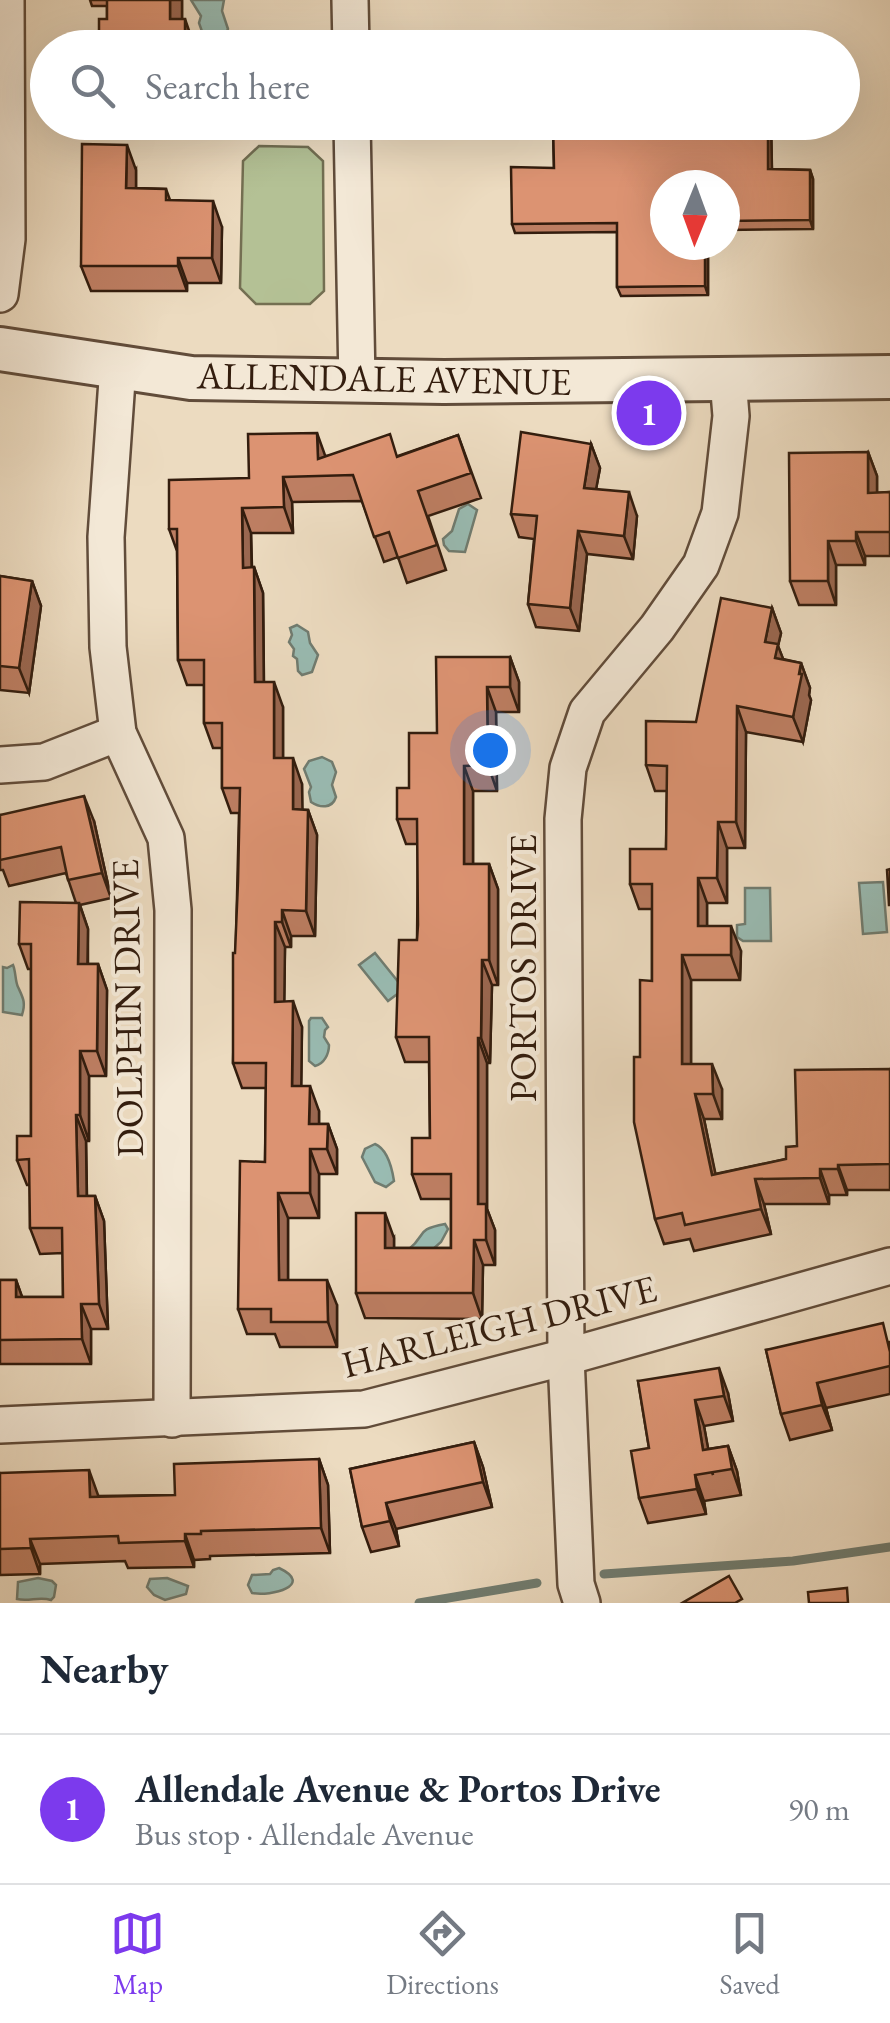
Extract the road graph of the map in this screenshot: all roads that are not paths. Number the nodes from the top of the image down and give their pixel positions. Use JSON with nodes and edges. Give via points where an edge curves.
{"nodes":[{"id":1,"x":6,"y":0,"type":"edge"},
{"id":2,"x":350,"y":0,"type":"edge"},
{"id":3,"x":351,"y":30,"type":"edge"},
{"id":4,"x":352,"y":140,"type":"edge"},
{"id":5,"x":0,"y":294,"type":"edge"},
{"id":6,"x":0,"y":349,"type":"edge"},
{"id":7,"x":118,"y":366,"type":"junction"},
{"id":8,"x":890,"y":377,"type":"edge"},
{"id":9,"x":728,"y":379,"type":"junction"},
{"id":10,"x":357,"y":382,"type":"junction"},
{"id":11,"x":118,"y":734,"type":"junction"},
{"id":12,"x":0,"y":765,"type":"edge"},
{"id":13,"x":890,"y":1266,"type":"edge"},
{"id":14,"x":566,"y":1357,"type":"junction"},
{"id":15,"x":172,"y":1419,"type":"junction"},
{"id":16,"x":0,"y":1425,"type":"edge"},
{"id":17,"x":582,"y":1603,"type":"edge"}],
"edges":[{"from":1,"to":5,"type":"street","via":[[7,239]]},
{"from":2,"to":3,"type":"street"},
{"from":4,"to":10,"type":"street"},
{"from":6,"to":7,"type":"street","name":"ALLENDALE AVENUE"},
{"from":7,"to":10,"type":"street","name":"ALLENDALE AVENUE","via":[[191,378]]},
{"from":7,"to":11,"type":"street","name":"DOLPHIN DRIVE","via":[[106,538]]},
{"from":8,"to":9,"type":"street","name":"ALLENDALE AVENUE"},
{"from":9,"to":10,"type":"street","name":"ALLENDALE AVENUE"},
{"from":9,"to":14,"type":"street","name":"PORTOS DRIVE","via":[[731,416],[720,513],[701,565],[587,712],[568,768]]},
{"from":11,"to":12,"type":"street","via":[[44,762]]},
{"from":11,"to":15,"type":"street","name":"DOLPHIN DRIVE","via":[[166,838],[173,910]]},
{"from":13,"to":14,"type":"street","name":"HARLEIGH DRIVE"},
{"from":14,"to":15,"type":"street","name":"HARLEIGH DRIVE","via":[[364,1410]]},
{"from":14,"to":17,"type":"street","name":"PORTOS DRIVE"},
{"from":15,"to":16,"type":"street","name":"HARLEIGH DRIVE"}]}
